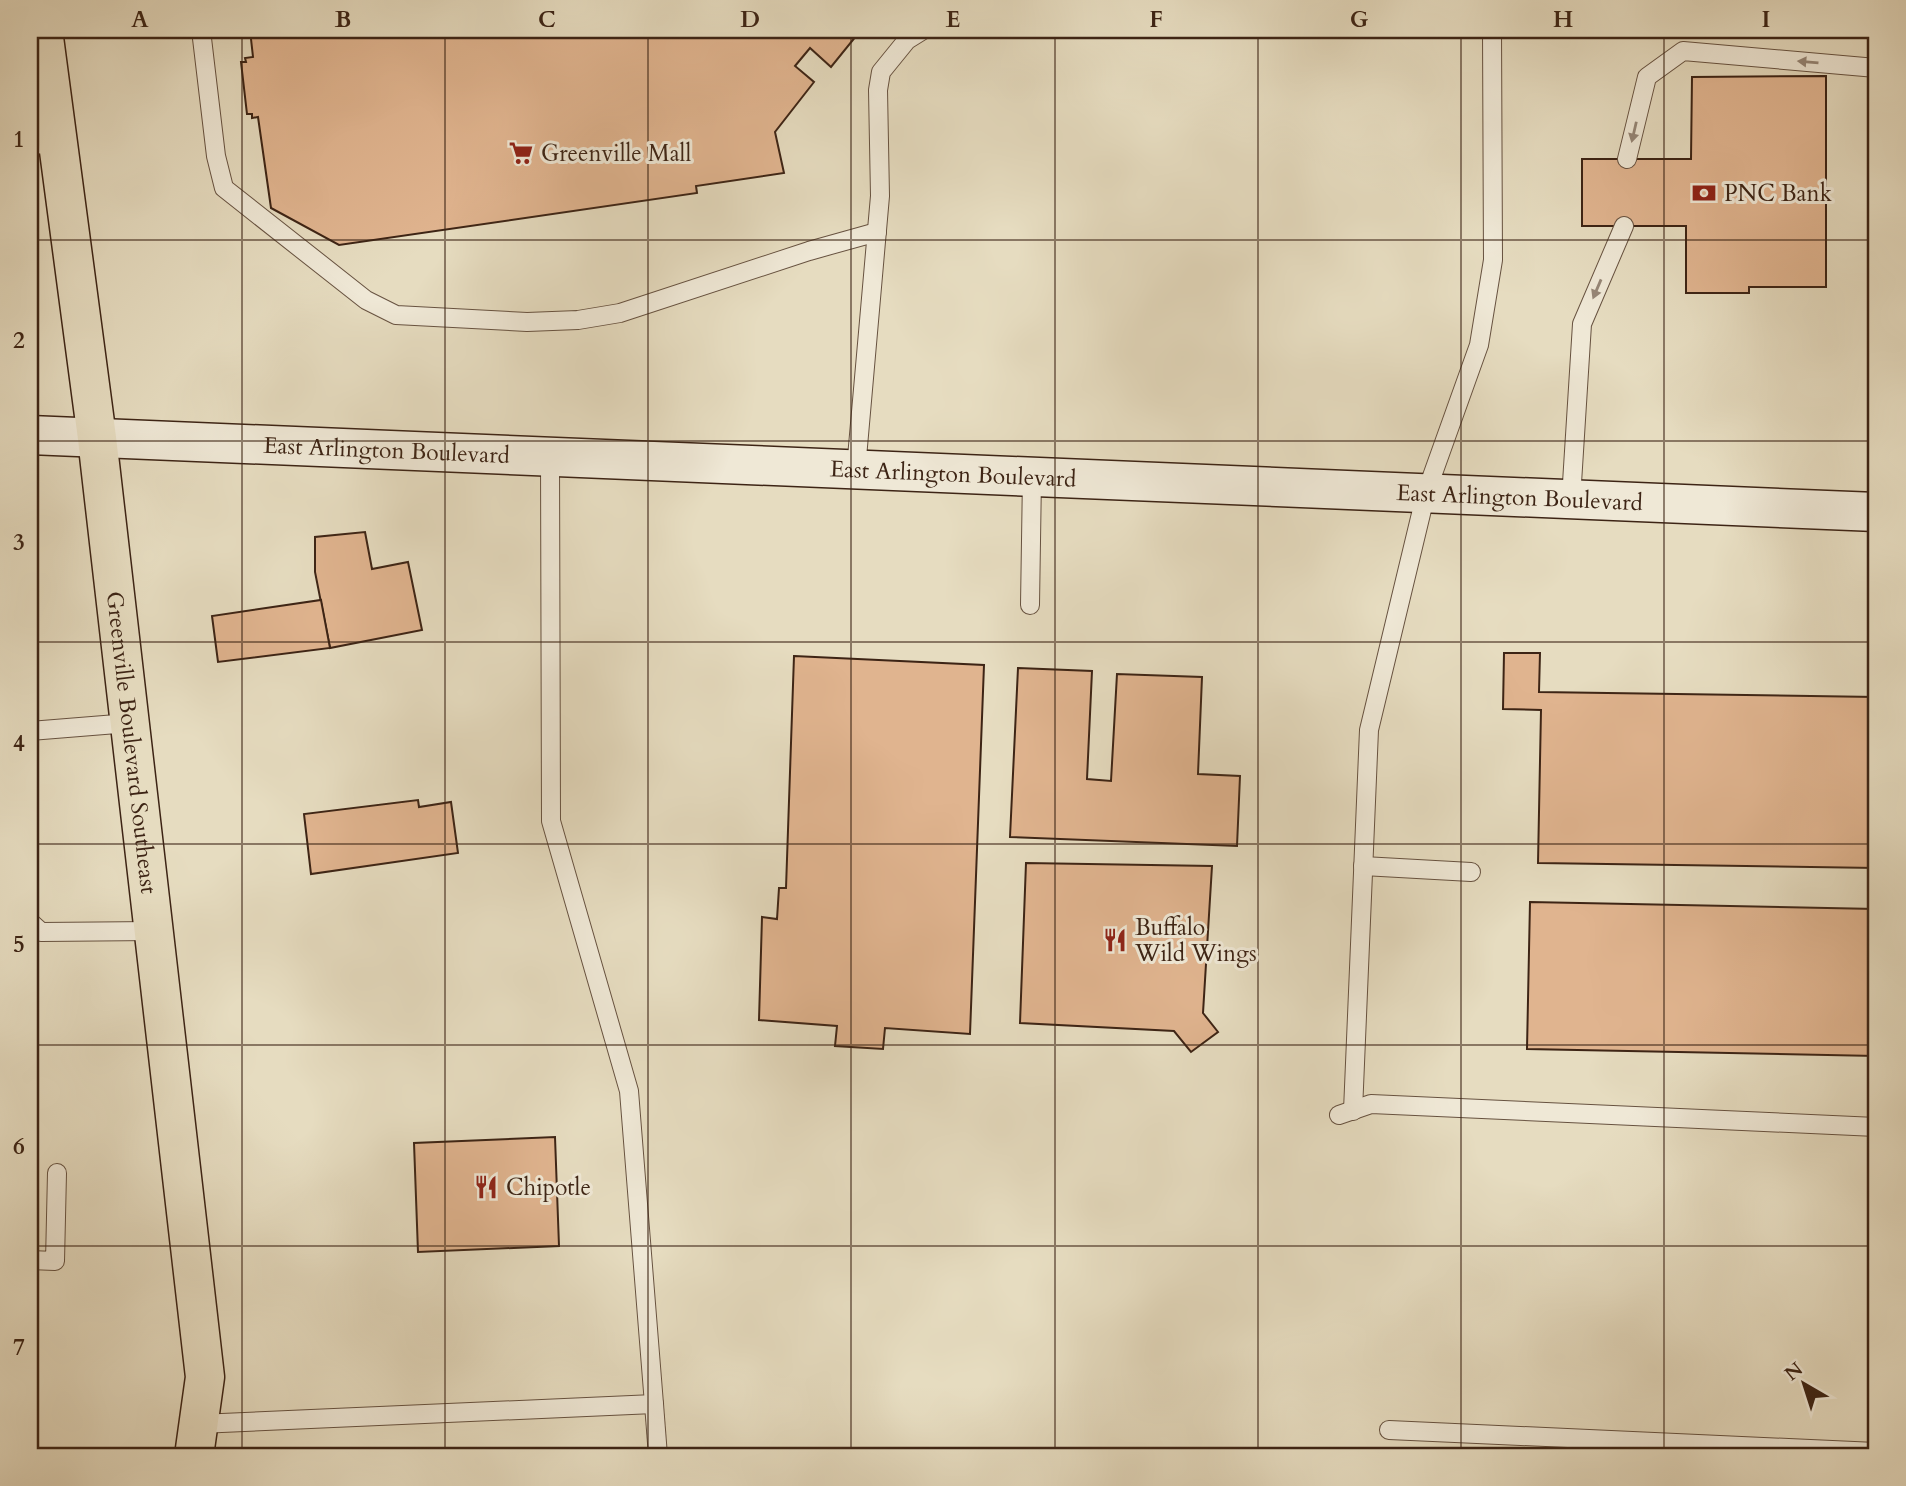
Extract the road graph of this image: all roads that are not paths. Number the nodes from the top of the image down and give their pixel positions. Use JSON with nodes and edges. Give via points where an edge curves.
{"nodes":[{"id":1,"x":43,"y":30,"type":"edge"},
{"id":2,"x":201,"y":30,"type":"edge"},
{"id":3,"x":923,"y":30,"type":"edge"},
{"id":4,"x":1492,"y":30,"type":"edge"},
{"id":5,"x":1876,"y":68,"type":"edge"},
{"id":6,"x":44,"y":144,"type":"edge"},
{"id":7,"x":1627,"y":159,"type":"dead end"},
{"id":8,"x":1623,"y":226,"type":"dead end"},
{"id":9,"x":877,"y":232,"type":"junction"},
{"id":10,"x":30,"y":435,"type":"edge"},
{"id":11,"x":97,"y":438,"type":"junction"},
{"id":12,"x":550,"y":457,"type":"junction"},
{"id":13,"x":856,"y":469,"type":"junction"},
{"id":14,"x":1032,"y":477,"type":"junction"},
{"id":15,"x":1426,"y":493,"type":"junction"},
{"id":16,"x":1571,"y":499,"type":"junction"},
{"id":17,"x":1876,"y":512,"type":"edge"},
{"id":18,"x":1030,"y":605,"type":"dead end"},
{"id":19,"x":129,"y":723,"type":"junction"},
{"id":20,"x":30,"y":731,"type":"edge"},
{"id":21,"x":1363,"y":866,"type":"junction"},
{"id":22,"x":1471,"y":872,"type":"dead end"},
{"id":23,"x":30,"y":922,"type":"edge"},
{"id":24,"x":153,"y":930,"type":"junction"},
{"id":25,"x":1876,"y":1127,"type":"edge"},
{"id":26,"x":57,"y":1173,"type":"dead end"},
{"id":27,"x":30,"y":1260,"type":"edge"},
{"id":28,"x":654,"y":1404,"type":"junction"},
{"id":29,"x":1389,"y":1430,"type":"dead end"},
{"id":30,"x":196,"y":1440,"type":"edge"},
{"id":31,"x":1876,"y":1451,"type":"edge"},
{"id":32,"x":658,"y":1456,"type":"edge"}],
"edges":[{"from":1,"to":6,"type":"highway","name":"Greenville Boulevard Southeast"},
{"from":2,"to":9,"type":"lane","via":[[224,188],[366,300],[396,315],[527,322],[620,313]]},
{"from":3,"to":9,"type":"lane","via":[[907,40],[881,72]]},
{"from":4,"to":15,"type":"lane","via":[[1493,260],[1479,345]]},
{"from":5,"to":7,"type":"lane","one_way":true,"via":[[1683,51],[1647,77]]},
{"from":6,"to":11,"type":"highway","name":"Greenville Boulevard Southeast"},
{"from":8,"to":16,"type":"lane","one_way":true,"via":[[1582,324]]},
{"from":9,"to":13,"type":"lane"},
{"from":10,"to":11,"type":"main road","name":"East Arlington Boulevard"},
{"from":11,"to":12,"type":"main road","name":"East Arlington Boulevard"},
{"from":11,"to":19,"type":"highway","name":"Greenville Boulevard Southeast"},
{"from":12,"to":13,"type":"main road","name":"East Arlington Boulevard"},
{"from":12,"to":28,"type":"lane","via":[[551,821],[629,1091]]},
{"from":13,"to":14,"type":"main road","name":"East Arlington Boulevard"},
{"from":14,"to":15,"type":"main road","name":"East Arlington Boulevard"},
{"from":14,"to":18,"type":"lane"},
{"from":15,"to":16,"type":"main road","name":"East Arlington Boulevard"},
{"from":15,"to":21,"type":"lane","via":[[1369,730]]},
{"from":16,"to":17,"type":"main road","name":"East Arlington Boulevard"},
{"from":19,"to":20,"type":"lane"},
{"from":19,"to":24,"type":"highway","name":"Greenville Boulevard Southeast"},
{"from":21,"to":22,"type":"lane"},
{"from":21,"to":25,"type":"lane","via":[[1346,1113],[1371,1104]]},
{"from":23,"to":24,"type":"lane","via":[[41,932]]},
{"from":24,"to":30,"type":"highway","name":"Greenville Boulevard Southeast","via":[[205,1377]]},
{"from":26,"to":27,"type":"lane","via":[[55,1261]]},
{"from":28,"to":30,"type":"lane"},
{"from":28,"to":32,"type":"lane"},
{"from":29,"to":31,"type":"lane"}]}
